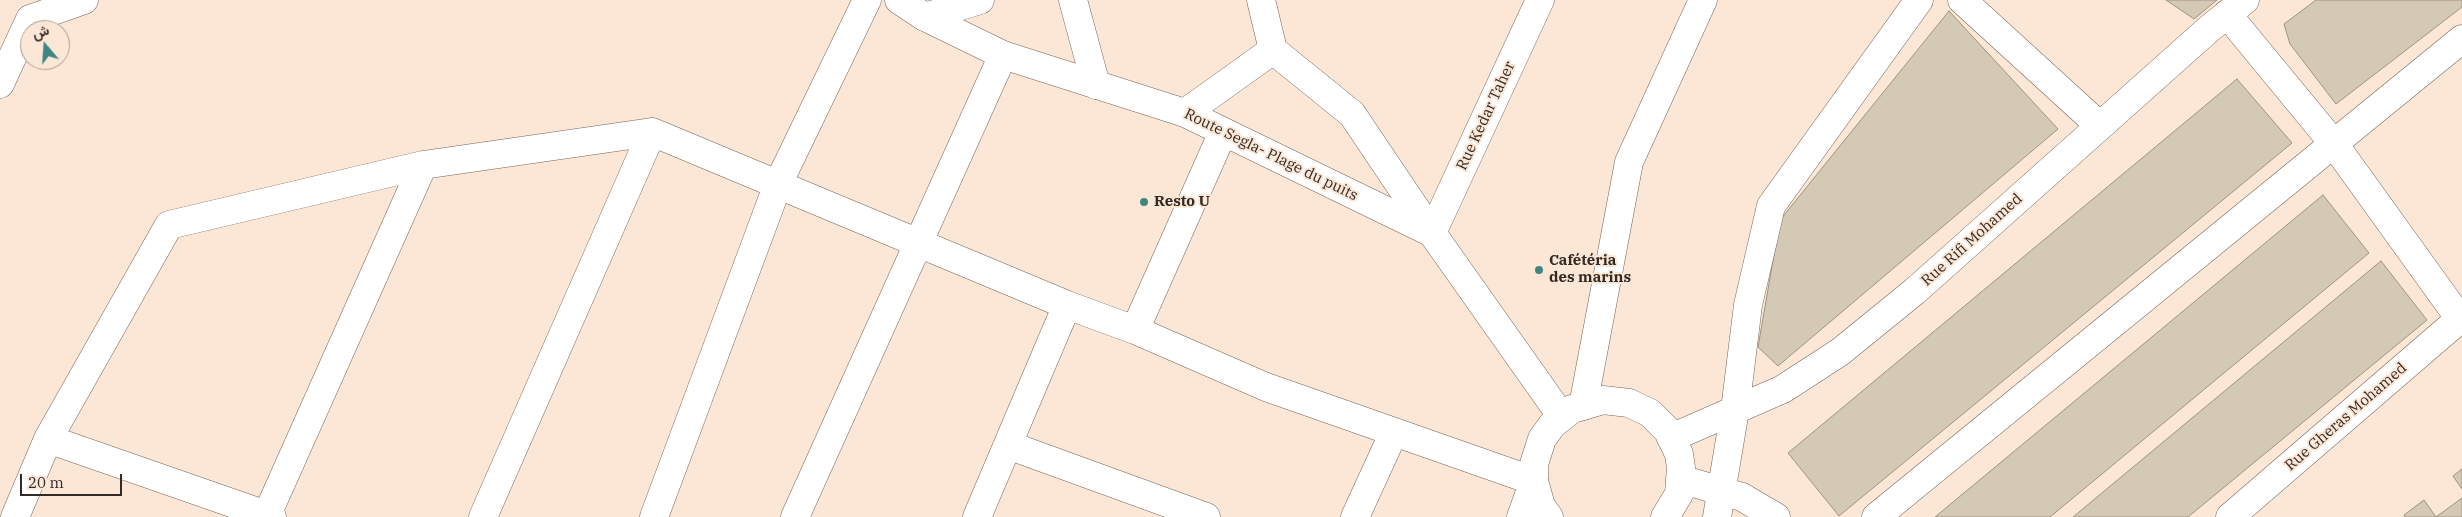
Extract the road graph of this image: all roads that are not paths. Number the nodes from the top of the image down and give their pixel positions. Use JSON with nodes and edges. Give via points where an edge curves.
{"nodes":[{"id":1,"x":84,"y":0,"type":"edge"},
{"id":2,"x":867,"y":0,"type":"edge"},
{"id":3,"x":899,"y":0,"type":"edge"},
{"id":4,"x":980,"y":0,"type":"edge"},
{"id":5,"x":1073,"y":0,"type":"edge"},
{"id":6,"x":1261,"y":0,"type":"edge"},
{"id":7,"x":1540,"y":0,"type":"edge"},
{"id":8,"x":1703,"y":0,"type":"edge"},
{"id":9,"x":1919,"y":0,"type":"edge"},
{"id":10,"x":1962,"y":0,"type":"edge"},
{"id":11,"x":2236,"y":7,"type":"edge"},
{"id":12,"x":925,"y":17,"type":"junction"},
{"id":13,"x":2462,"y":39,"type":"edge"},
{"id":14,"x":1273,"y":50,"type":"junction"},
{"id":15,"x":1003,"y":54,"type":"junction"},
{"id":16,"x":0,"y":84,"type":"edge"},
{"id":17,"x":1096,"y":85,"type":"junction"},
{"id":18,"x":1185,"y":113,"type":"junction"},
{"id":19,"x":2100,"y":126,"type":"junction"},
{"id":20,"x":652,"y":132,"type":"junction"},
{"id":21,"x":1223,"y":132,"type":"junction"},
{"id":22,"x":2334,"y":144,"type":"junction"},
{"id":23,"x":423,"y":165,"type":"junction"},
{"id":24,"x":778,"y":184,"type":"junction"},
{"id":25,"x":1432,"y":232,"type":"junction"},
{"id":26,"x":919,"y":243,"type":"junction"},
{"id":27,"x":1067,"y":305,"type":"junction"},
{"id":28,"x":2461,"y":318,"type":"edge"},
{"id":29,"x":1134,"y":330,"type":"junction"},
{"id":30,"x":1735,"y":410,"type":"junction"},
{"id":31,"x":1572,"y":411,"type":"junction"},
{"id":32,"x":1394,"y":432,"type":"junction"},
{"id":33,"x":1671,"y":438,"type":"junction"},
{"id":34,"x":48,"y":439,"type":"junction"},
{"id":35,"x":1008,"y":445,"type":"junction"},
{"id":36,"x":1680,"y":479,"type":"junction"},
{"id":37,"x":1534,"y":481,"type":"junction"},
{"id":38,"x":1721,"y":490,"type":"junction"},
{"id":39,"x":1167,"y":510,"type":"edge"},
{"id":40,"x":268,"y":516,"type":"edge"},
{"id":41,"x":15,"y":517,"type":"edge"},
{"id":42,"x":482,"y":517,"type":"edge"},
{"id":43,"x":654,"y":517,"type":"edge"},
{"id":44,"x":795,"y":517,"type":"edge"},
{"id":45,"x":977,"y":517,"type":"edge"},
{"id":46,"x":1206,"y":517,"type":"edge"},
{"id":47,"x":1355,"y":517,"type":"edge"},
{"id":48,"x":1521,"y":517,"type":"edge"},
{"id":49,"x":1549,"y":517,"type":"edge"},
{"id":50,"x":1665,"y":517,"type":"edge"},
{"id":51,"x":1717,"y":517,"type":"edge"},
{"id":52,"x":1776,"y":517,"type":"edge"},
{"id":53,"x":1876,"y":517,"type":"edge"},
{"id":54,"x":2230,"y":517,"type":"edge"}],
"edges":[{"from":1,"to":16,"type":"street","via":[[30,18]]},
{"from":2,"to":24,"type":"street"},
{"from":3,"to":12,"type":"street","name":"Route Segla- Plage du puits"},
{"from":4,"to":12,"type":"street"},
{"from":5,"to":17,"type":"street"},
{"from":6,"to":14,"type":"street"},
{"from":7,"to":25,"type":"street","name":"Rue Kedar Taher"},
{"from":8,"to":31,"type":"street","via":[[1629,162]]},
{"from":9,"to":30,"type":"street","via":[[1771,206],[1748,305]]},
{"from":10,"to":19,"type":"street"},
{"from":11,"to":19,"type":"street","name":"Rue Rifi Mohamed"},
{"from":11,"to":22,"type":"street"},
{"from":12,"to":15,"type":"street","name":"Route Segla- Plage du puits"},
{"from":13,"to":22,"type":"street"},
{"from":14,"to":18,"type":"street"},
{"from":14,"to":25,"type":"street","via":[[1352,114]]},
{"from":15,"to":17,"type":"street","name":"Route Segla- Plage du puits"},
{"from":15,"to":26,"type":"street"},
{"from":17,"to":18,"type":"street","name":"Route Segla- Plage du puits"},
{"from":18,"to":21,"type":"street","name":"Route Segla- Plage du puits"},
{"from":19,"to":30,"type":"street","name":"Rue Rifi Mohamed","via":[[1915,291],[1840,352],[1783,389]]},
{"from":20,"to":23,"type":"street"},
{"from":20,"to":24,"type":"street"},
{"from":20,"to":42,"type":"street"},
{"from":21,"to":25,"type":"street","name":"Route Segla- Plage du puits"},
{"from":21,"to":29,"type":"street"},
{"from":22,"to":28,"type":"street"},
{"from":22,"to":53,"type":"street"},
{"from":23,"to":34,"type":"street","via":[[169,225]]},
{"from":23,"to":40,"type":"street"},
{"from":24,"to":26,"type":"street"},
{"from":24,"to":43,"type":"street"},
{"from":25,"to":31,"type":"street","name":"Route Segla- Plage du puits"},
{"from":26,"to":27,"type":"street"},
{"from":26,"to":44,"type":"street"},
{"from":27,"to":29,"type":"street"},
{"from":27,"to":35,"type":"street"},
{"from":28,"to":54,"type":"street","name":"Rue Gheras Mohamed"},
{"from":29,"to":32,"type":"street","via":[[1266,387]]},
{"from":30,"to":33,"type":"street","name":"Rue Rifi Mohamed"},
{"from":30,"to":38,"type":"street"},
{"from":31,"to":33,"type":"street","via":[[1603,400],[1629,403],[1650,413]]},
{"from":31,"to":37,"type":"street","via":[[1552,425],[1542,439],[1534,464]]},
{"from":32,"to":37,"type":"street"},
{"from":32,"to":47,"type":"street"},
{"from":33,"to":36,"type":"street","via":[[1679,454]]},
{"from":34,"to":40,"type":"street"},
{"from":34,"to":41,"type":"street"},
{"from":35,"to":39,"type":"street"},
{"from":35,"to":45,"type":"street"},
{"from":36,"to":38,"type":"street"},
{"from":36,"to":50,"type":"street","via":[[1679,494]]},
{"from":37,"to":48,"type":"street"},
{"from":37,"to":49,"type":"street","via":[[1541,506]]},
{"from":38,"to":51,"type":"street"},
{"from":38,"to":52,"type":"street"},
{"from":39,"to":46,"type":"street"}]}
